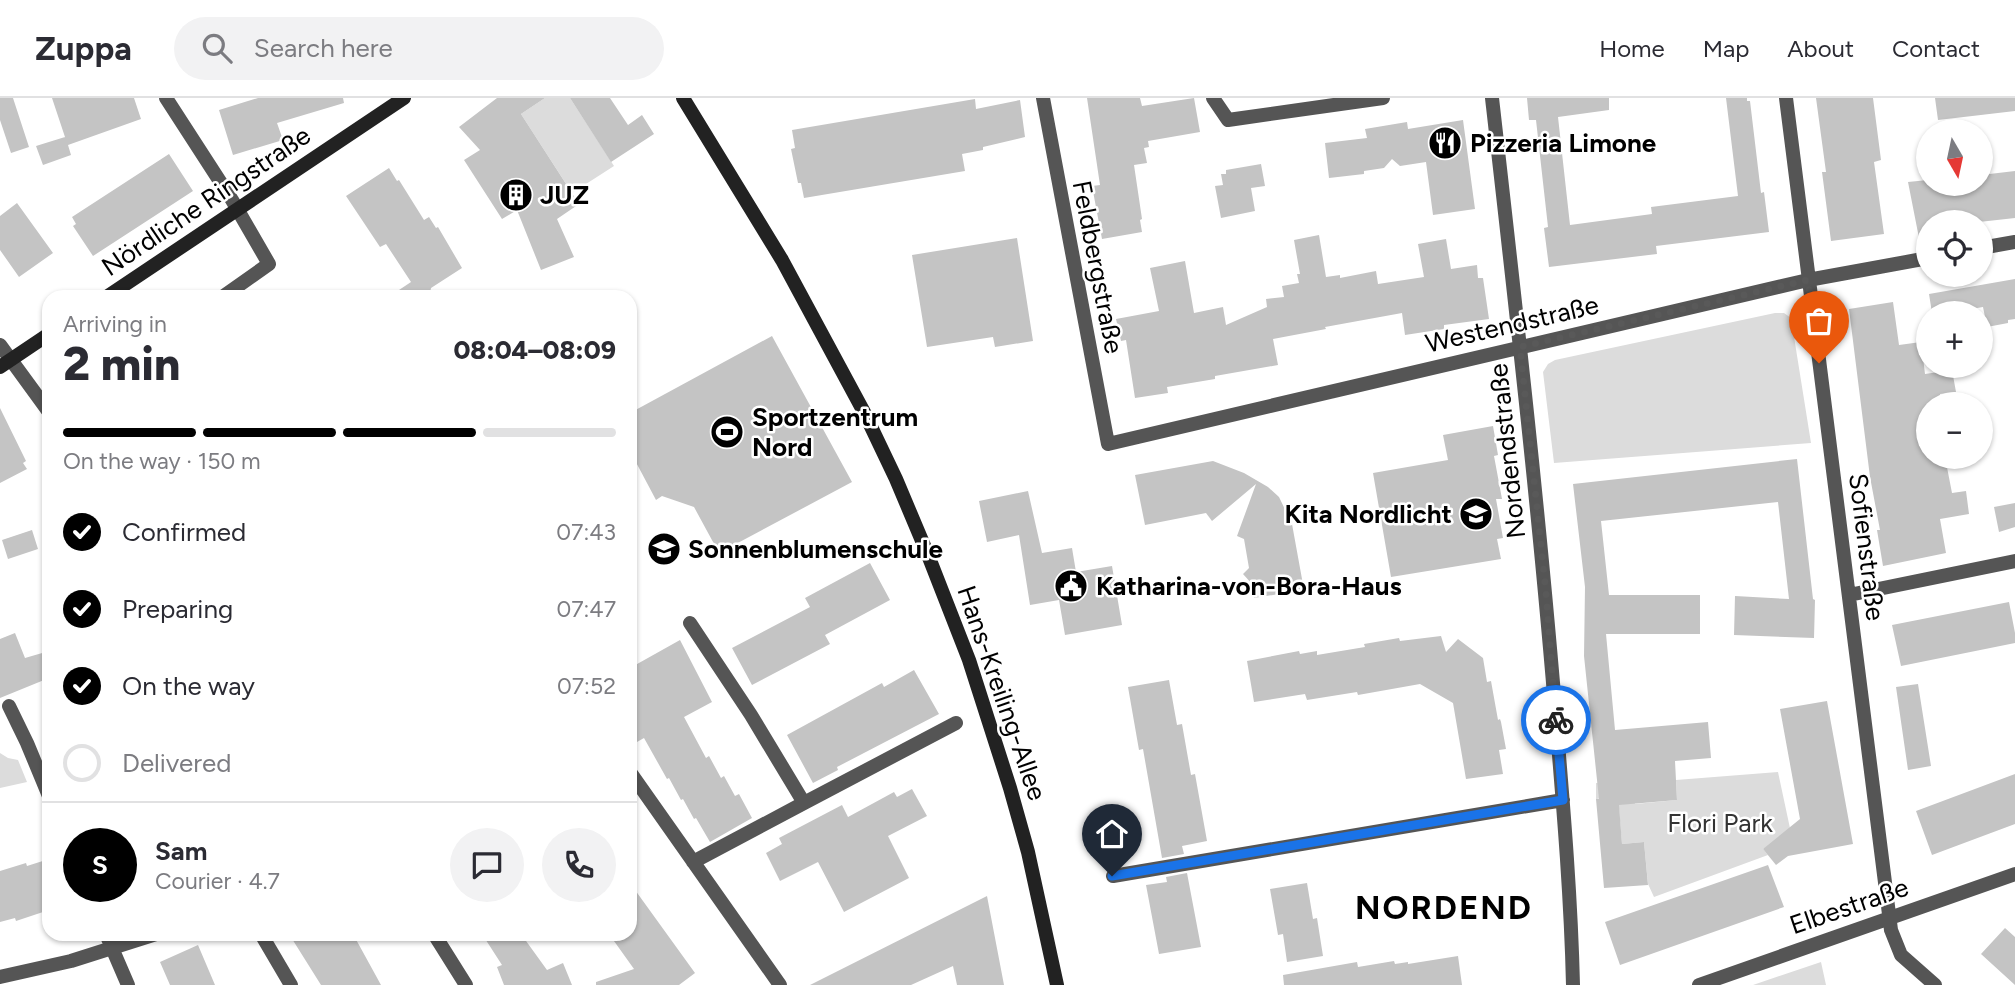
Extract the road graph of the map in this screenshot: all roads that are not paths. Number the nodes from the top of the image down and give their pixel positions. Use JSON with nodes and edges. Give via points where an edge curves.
{"nodes":[{"id":1,"x":166,"y":98,"type":"edge"},
{"id":2,"x":404,"y":98,"type":"edge"},
{"id":3,"x":683,"y":98,"type":"edge"},
{"id":4,"x":1043,"y":98,"type":"edge"},
{"id":5,"x":1213,"y":98,"type":"edge"},
{"id":6,"x":1383,"y":98,"type":"edge"},
{"id":7,"x":1492,"y":98,"type":"edge"},
{"id":8,"x":1786,"y":98,"type":"edge"},
{"id":9,"x":238,"y":211,"type":"junction"},
{"id":10,"x":2015,"y":242,"type":"edge"},
{"id":11,"x":1993,"y":246,"type":"edge"},
{"id":12,"x":1916,"y":260,"type":"edge"},
{"id":13,"x":1808,"y":280,"type":"junction"},
{"id":14,"x":117,"y":290,"type":"edge"},
{"id":15,"x":232,"y":290,"type":"edge"},
{"id":16,"x":42,"y":339,"type":"edge"},
{"id":17,"x":0,"y":345,"type":"edge"},
{"id":18,"x":1520,"y":347,"type":"junction"},
{"id":19,"x":5,"y":363,"type":"edge"},
{"id":20,"x":42,"y":404,"type":"edge"},
{"id":21,"x":1108,"y":444,"type":"joint"},
{"id":22,"x":2015,"y":561,"type":"edge"},
{"id":23,"x":1849,"y":595,"type":"junction"},
{"id":24,"x":690,"y":624,"type":"dead end"},
{"id":25,"x":9,"y":706,"type":"dead end"},
{"id":26,"x":956,"y":723,"type":"dead end"},
{"id":27,"x":42,"y":779,"type":"edge"},
{"id":28,"x":637,"y":782,"type":"edge"},
{"id":29,"x":1563,"y":800,"type":"junction"},
{"id":30,"x":804,"y":803,"type":"junction"},
{"id":31,"x":693,"y":862,"type":"junction"},
{"id":32,"x":2015,"y":874,"type":"edge"},
{"id":33,"x":1112,"y":876,"type":"dead end"},
{"id":34,"x":1889,"y":918,"type":"junction"},
{"id":35,"x":109,"y":941,"type":"edge"},
{"id":36,"x":137,"y":941,"type":"edge"},
{"id":37,"x":265,"y":941,"type":"edge"},
{"id":38,"x":438,"y":941,"type":"edge"},
{"id":39,"x":112,"y":950,"type":"junction"},
{"id":40,"x":0,"y":977,"type":"edge"},
{"id":41,"x":128,"y":985,"type":"edge"},
{"id":42,"x":291,"y":985,"type":"edge"},
{"id":43,"x":466,"y":985,"type":"edge"},
{"id":44,"x":780,"y":985,"type":"edge"},
{"id":45,"x":1057,"y":985,"type":"edge"},
{"id":46,"x":1573,"y":985,"type":"edge"},
{"id":47,"x":1699,"y":985,"type":"edge"},
{"id":48,"x":1935,"y":985,"type":"edge"}],
"edges":[{"from":1,"to":9,"type":"street"},
{"from":2,"to":9,"type":"street","name":"Nördliche Ringstraße"},
{"from":3,"to":45,"type":"street","name":"Hans-Kreiling-Allee","via":[[782,260],[896,479],[969,660],[1010,788]]},
{"from":4,"to":21,"type":"street","name":"Feldbergstraße"},
{"from":5,"to":6,"type":"street","via":[[1228,120]]},
{"from":7,"to":18,"type":"street","name":"Nordendstraße"},
{"from":8,"to":13,"type":"street","name":"Sofienstraße"},
{"from":9,"to":14,"type":"street","name":"Nördliche Ringstraße"},
{"from":9,"to":15,"type":"street","via":[[269,264]]},
{"from":10,"to":11,"type":"street"},
{"from":12,"to":13,"type":"street","name":"Westendstraße"},
{"from":13,"to":18,"type":"street","name":"Westendstraße"},
{"from":13,"to":23,"type":"street","name":"Sofienstraße"},
{"from":16,"to":19,"type":"street"},
{"from":17,"to":19,"type":"street"},
{"from":18,"to":21,"type":"street","name":"Westendstraße"},
{"from":18,"to":29,"type":"street","name":"Nordendstraße"},
{"from":19,"to":20,"type":"street"},
{"from":22,"to":23,"type":"street"},
{"from":23,"to":34,"type":"street","name":"Sofienstraße"},
{"from":24,"to":30,"type":"street"},
{"from":25,"to":27,"type":"street"},
{"from":26,"to":30,"type":"street"},
{"from":28,"to":31,"type":"street"},
{"from":29,"to":33,"type":"street"},
{"from":29,"to":46,"type":"street","name":"Nordendstraße"},
{"from":30,"to":31,"type":"street"},
{"from":31,"to":44,"type":"street"},
{"from":32,"to":34,"type":"street","name":"Elbestraße"},
{"from":34,"to":47,"type":"street","name":"Elbestraße"},
{"from":34,"to":48,"type":"street","name":"Sofienstraße","via":[[1901,954]]},
{"from":35,"to":39,"type":"street"},
{"from":36,"to":39,"type":"street"},
{"from":37,"to":42,"type":"street"},
{"from":38,"to":43,"type":"street"},
{"from":39,"to":40,"type":"street"},
{"from":39,"to":41,"type":"street"}]}
